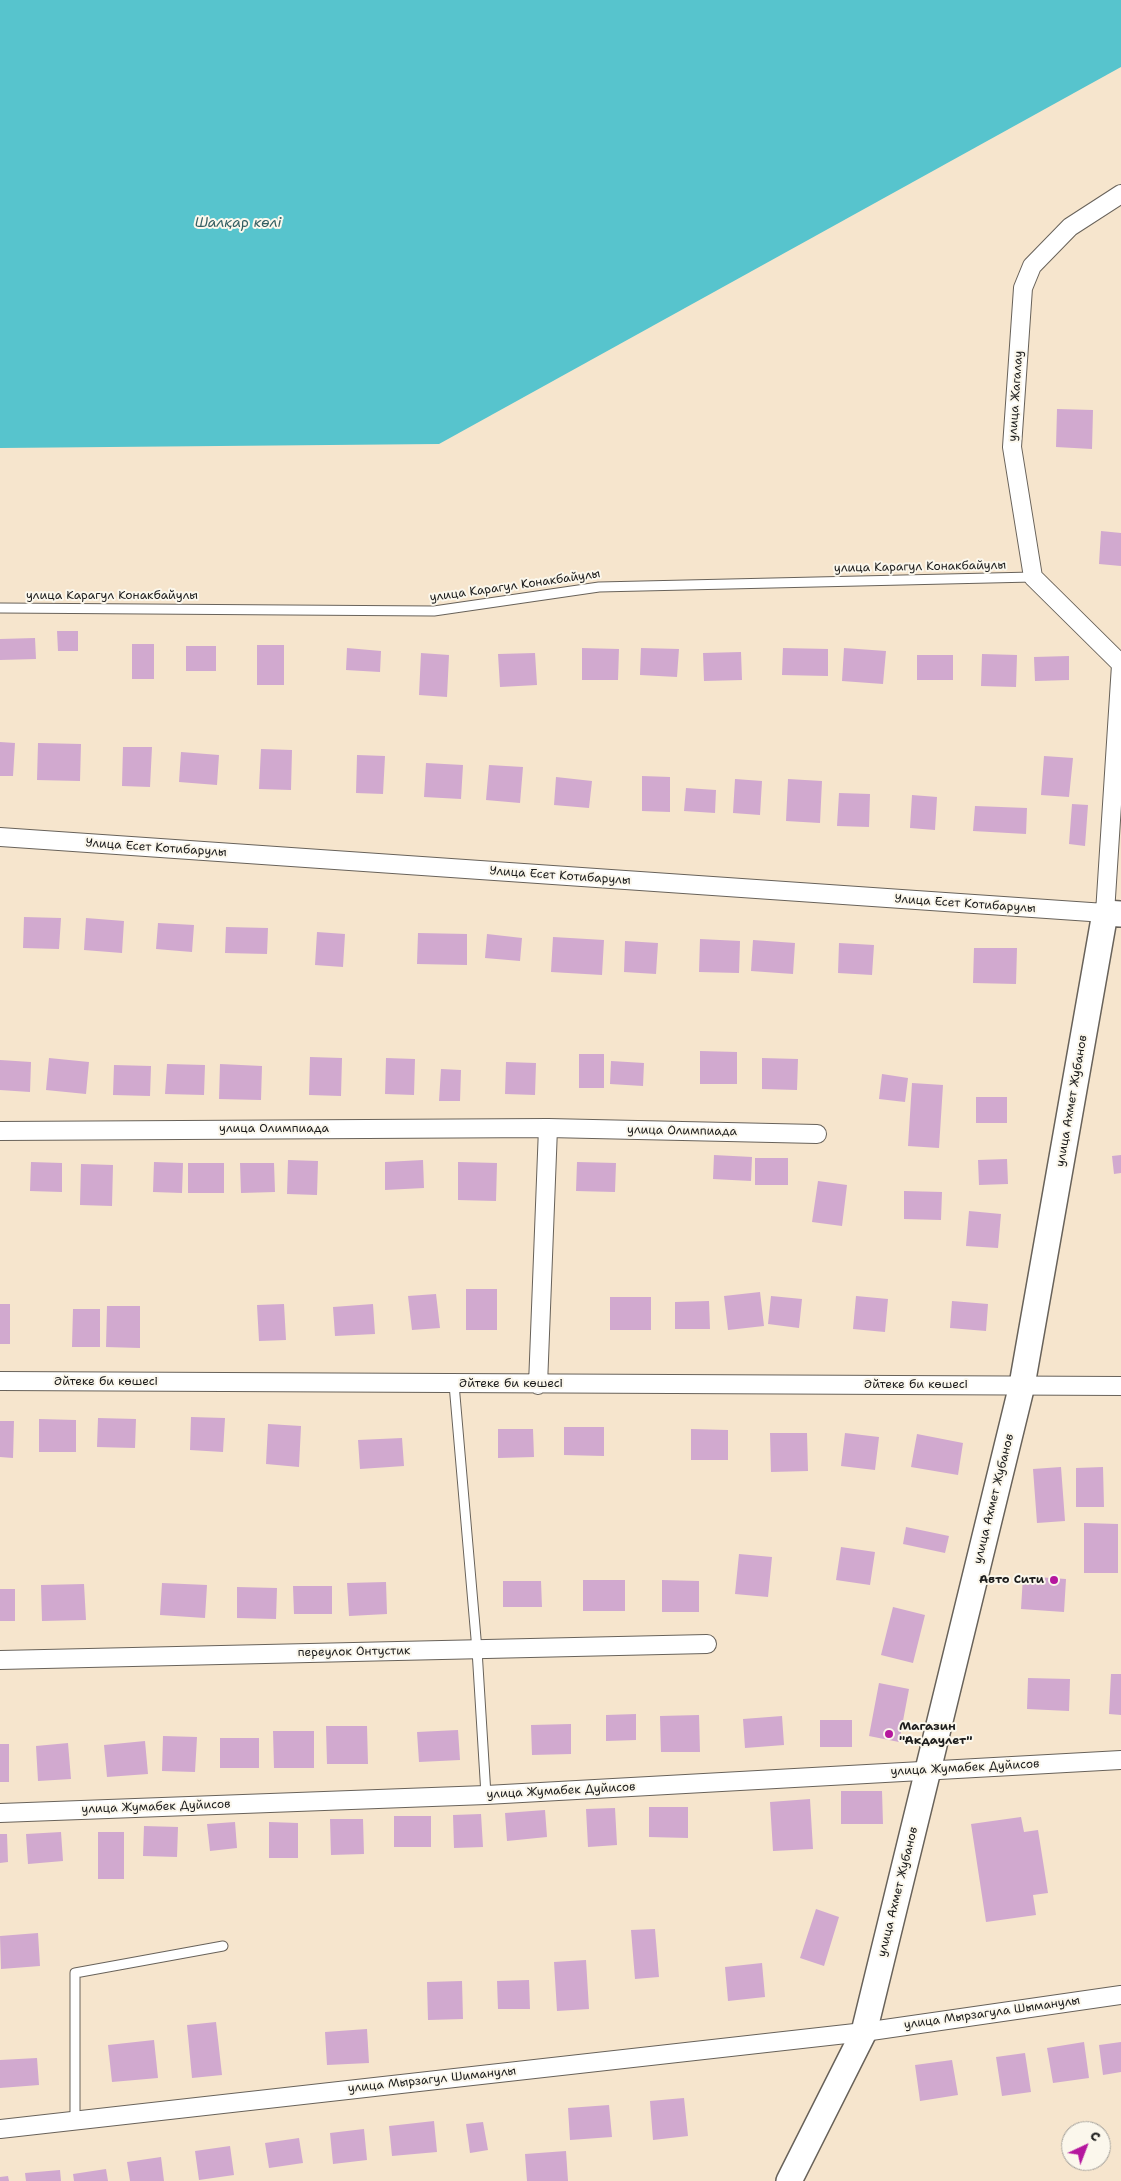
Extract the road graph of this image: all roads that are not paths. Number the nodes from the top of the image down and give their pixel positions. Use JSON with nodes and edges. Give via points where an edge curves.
{"nodes":[{"id":1,"x":1121,"y":194,"type":"edge"},
{"id":2,"x":1033,"y":577,"type":"junction"},
{"id":3,"x":0,"y":608,"type":"edge"},
{"id":4,"x":1121,"y":665,"type":"edge"},
{"id":5,"x":0,"y":837,"type":"edge"},
{"id":6,"x":1113,"y":914,"type":"edge"},
{"id":7,"x":548,"y":1128,"type":"junction"},
{"id":8,"x":0,"y":1131,"type":"edge"},
{"id":9,"x":817,"y":1134,"type":"dead end"},
{"id":10,"x":0,"y":1381,"type":"edge"},
{"id":11,"x":454,"y":1384,"type":"junction"},
{"id":12,"x":538,"y":1384,"type":"junction"},
{"id":13,"x":1022,"y":1385,"type":"junction"},
{"id":14,"x":1121,"y":1386,"type":"edge"},
{"id":15,"x":708,"y":1644,"type":"dead end"},
{"id":16,"x":477,"y":1650,"type":"junction"},
{"id":17,"x":0,"y":1660,"type":"edge"},
{"id":18,"x":1121,"y":1760,"type":"edge"},
{"id":19,"x":928,"y":1770,"type":"junction"},
{"id":20,"x":486,"y":1795,"type":"junction"},
{"id":21,"x":0,"y":1813,"type":"edge"},
{"id":22,"x":223,"y":1946,"type":"dead end"},
{"id":23,"x":1121,"y":1995,"type":"edge"},
{"id":24,"x":864,"y":2032,"type":"junction"},
{"id":25,"x":75,"y":2120,"type":"junction"},
{"id":26,"x":0,"y":2129,"type":"edge"},
{"id":27,"x":789,"y":2181,"type":"edge"}],
"edges":[{"from":1,"to":2,"type":"street","name":"улица Жагалау","via":[[1070,227],[1046,249],[1032,266],[1023,288],[1012,447]]},
{"from":2,"to":3,"type":"lane","name":"улица Карагул Конакбайулы","via":[[599,587],[434,611]]},
{"from":2,"to":4,"type":"street"},
{"from":4,"to":6,"type":"street"},
{"from":5,"to":6,"type":"street","name":"Улица Есет Котибарулы"},
{"from":6,"to":13,"type":"main road","name":"улица Ахмет Жубанов"},
{"from":7,"to":8,"type":"street","name":"улица Олимпиада"},
{"from":7,"to":9,"type":"street","name":"улица Олимпиада"},
{"from":7,"to":12,"type":"street"},
{"from":10,"to":11,"type":"street","name":"Әйтеке би көшесі"},
{"from":11,"to":12,"type":"street","name":"Әйтеке би көшесі"},
{"from":11,"to":16,"type":"lane"},
{"from":12,"to":13,"type":"street","name":"Әйтеке би көшесі"},
{"from":13,"to":14,"type":"street","name":"Әйтеке би көшесі"},
{"from":13,"to":19,"type":"main road","name":"улица Ахмет Жубанов"},
{"from":15,"to":16,"type":"street","name":"переулок Онтустик"},
{"from":16,"to":17,"type":"street","name":"переулок Онтустик"},
{"from":16,"to":20,"type":"lane"},
{"from":18,"to":19,"type":"street","name":"улица Жумабек Дуйисов"},
{"from":19,"to":20,"type":"street","name":"улица Жумабек Дуйисов"},
{"from":19,"to":24,"type":"main road","name":"улица Ахмет Жубанов"},
{"from":20,"to":21,"type":"street","name":"улица Жумабек Дуйисов"},
{"from":22,"to":25,"type":"lane","via":[[75,1973]]},
{"from":23,"to":24,"type":"street","name":"улица Мырзагула Шыманулы"},
{"from":24,"to":25,"type":"street","name":"улица Мырзагул Шиманулы"},
{"from":24,"to":27,"type":"main road","name":"улица Ахмет Жубанов"},
{"from":25,"to":26,"type":"street","name":"улица Мырзагул Шиманулы"}]}
